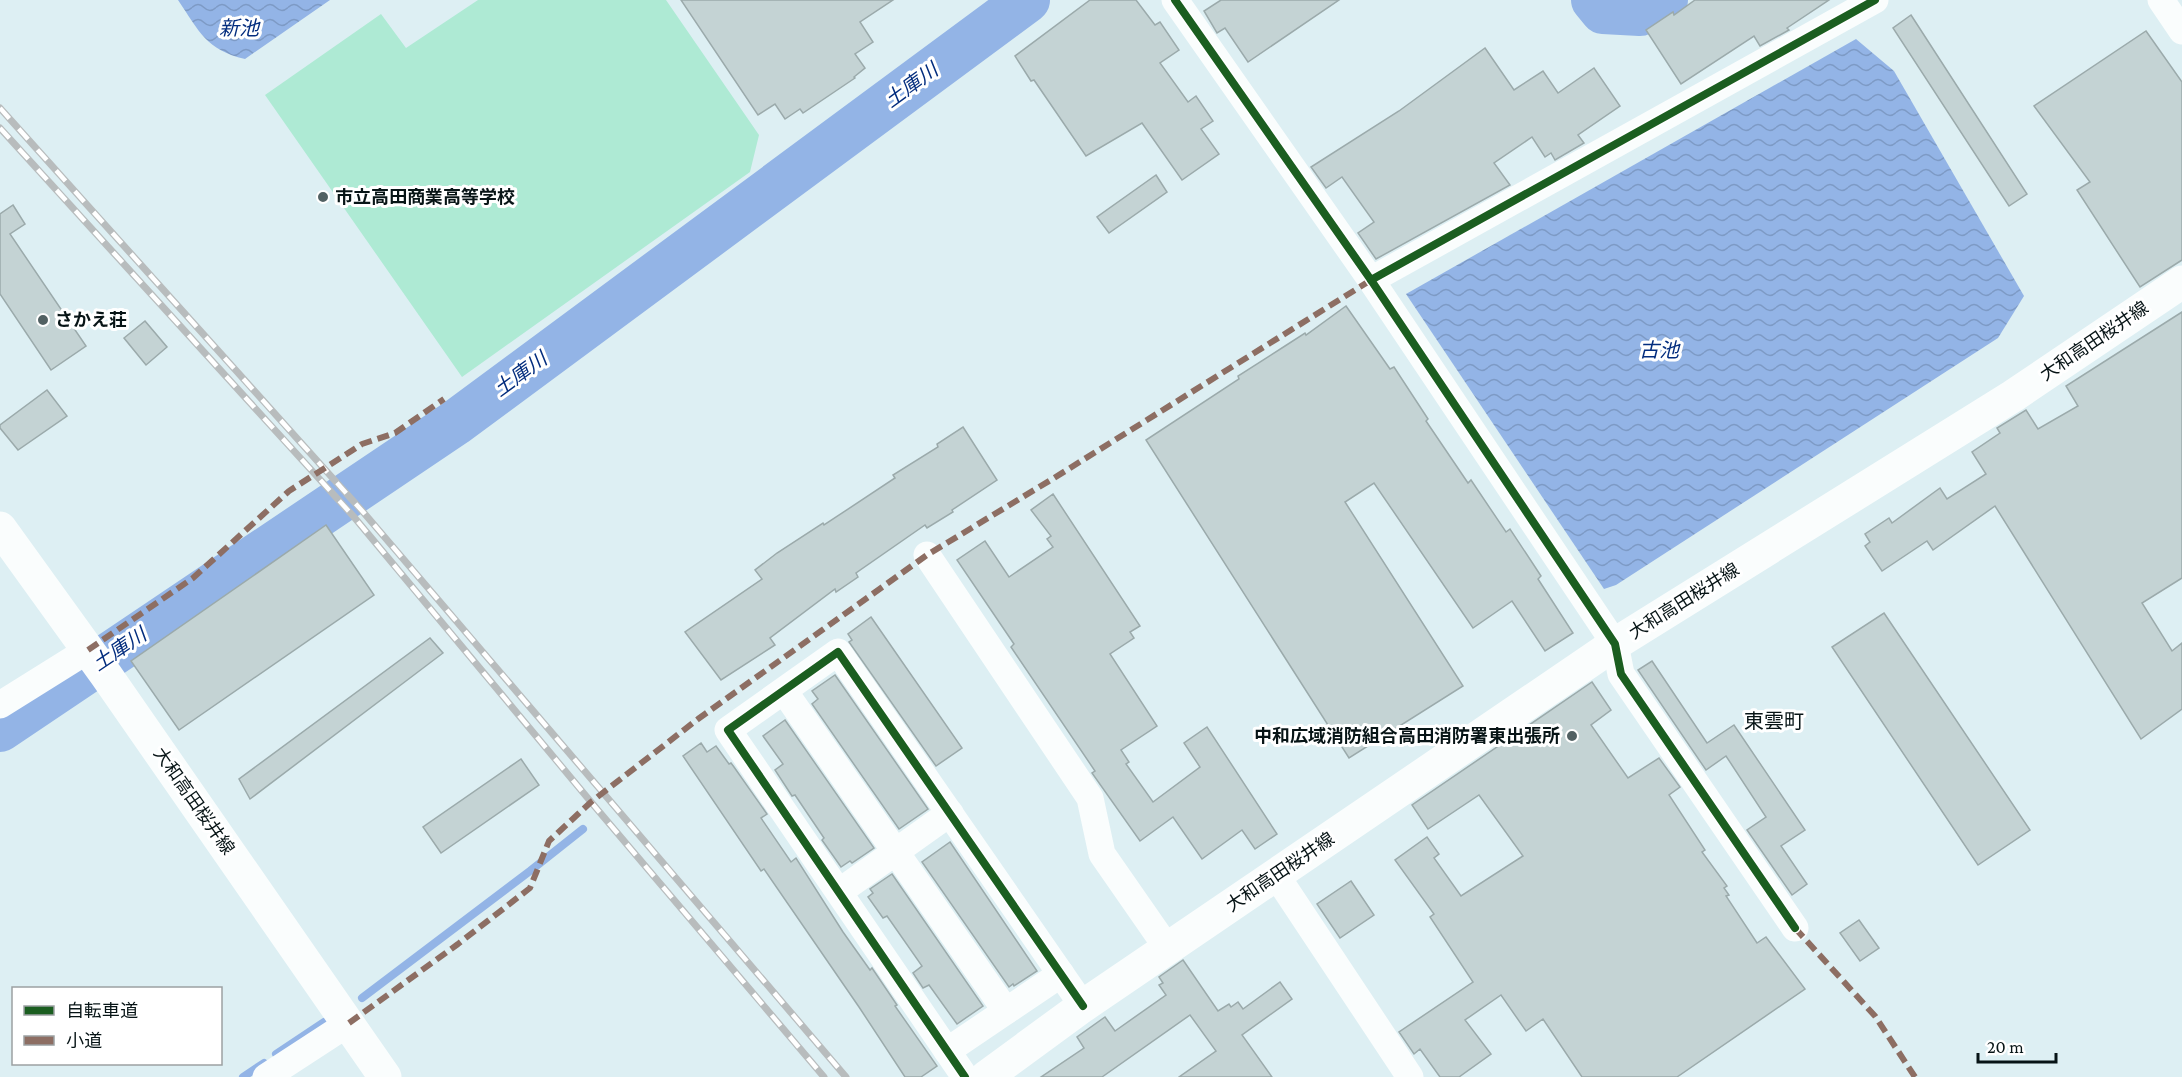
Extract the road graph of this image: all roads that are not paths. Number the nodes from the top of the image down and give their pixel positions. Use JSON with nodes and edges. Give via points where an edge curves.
{"nodes":[{"id":1,"x":1875,"y":0,"type":"edge"},
{"id":2,"x":2161,"y":0,"type":"edge"},
{"id":3,"x":1178,"y":4,"type":"edge"},
{"id":4,"x":2182,"y":31,"type":"edge"},
{"id":5,"x":1371,"y":280,"type":"junction"},
{"id":6,"x":2182,"y":282,"type":"edge"},
{"id":7,"x":0,"y":528,"type":"edge"},
{"id":8,"x":927,"y":555,"type":"dead end"},
{"id":9,"x":1615,"y":644,"type":"junction"},
{"id":10,"x":95,"y":660,"type":"junction"},
{"id":11,"x":784,"y":691,"type":"junction"},
{"id":12,"x":0,"y":705,"type":"edge"},
{"id":13,"x":950,"y":813,"type":"junction"},
{"id":14,"x":896,"y":852,"type":"junction"},
{"id":15,"x":1276,"y":875,"type":"junction"},
{"id":16,"x":839,"y":892,"type":"junction"},
{"id":17,"x":1795,"y":928,"type":"dead end"},
{"id":18,"x":1168,"y":949,"type":"junction"},
{"id":19,"x":1061,"y":974,"type":"junction"},
{"id":20,"x":1083,"y":1006,"type":"junction"},
{"id":21,"x":1006,"y":1011,"type":"junction"},
{"id":22,"x":349,"y":1023,"type":"junction"},
{"id":23,"x":948,"y":1051,"type":"junction"},
{"id":24,"x":266,"y":1077,"type":"edge"},
{"id":25,"x":385,"y":1077,"type":"edge"},
{"id":26,"x":965,"y":1077,"type":"edge"},
{"id":27,"x":986,"y":1077,"type":"edge"},
{"id":28,"x":1410,"y":1077,"type":"edge"}],
"edges":[{"from":1,"to":5,"type":"street"},
{"from":2,"to":4,"type":"street"},
{"from":3,"to":5,"type":"street"},
{"from":5,"to":9,"type":"street"},
{"from":6,"to":9,"type":"main road","name":"大和高田桜井線","via":[[2013,396]]},
{"from":7,"to":10,"type":"main road","name":"大和高田桜井線"},
{"from":8,"to":18,"type":"street","via":[[1090,798],[1102,854]]},
{"from":9,"to":15,"type":"main road","name":"大和高田桜井線"},
{"from":9,"to":17,"type":"street","via":[[1621,674]]},
{"from":10,"to":12,"type":"street"},
{"from":10,"to":22,"type":"main road","name":"大和高田桜井線"},
{"from":11,"to":13,"type":"street","via":[[838,652]]},
{"from":11,"to":14,"type":"street"},
{"from":11,"to":16,"type":"street","via":[[728,730]]},
{"from":13,"to":14,"type":"street"},
{"from":13,"to":19,"type":"street"},
{"from":14,"to":16,"type":"street"},
{"from":14,"to":21,"type":"street"},
{"from":15,"to":18,"type":"main road","name":"大和高田桜井線"},
{"from":15,"to":28,"type":"street"},
{"from":16,"to":23,"type":"street"},
{"from":18,"to":20,"type":"main road","name":"大和高田桜井線"},
{"from":19,"to":20,"type":"street"},
{"from":19,"to":21,"type":"street"},
{"from":20,"to":27,"type":"main road","name":"大和高田桜井線"},
{"from":21,"to":23,"type":"street"},
{"from":22,"to":24,"type":"street"},
{"from":22,"to":25,"type":"main road","name":"大和高田桜井線"},
{"from":23,"to":26,"type":"street"}]}
